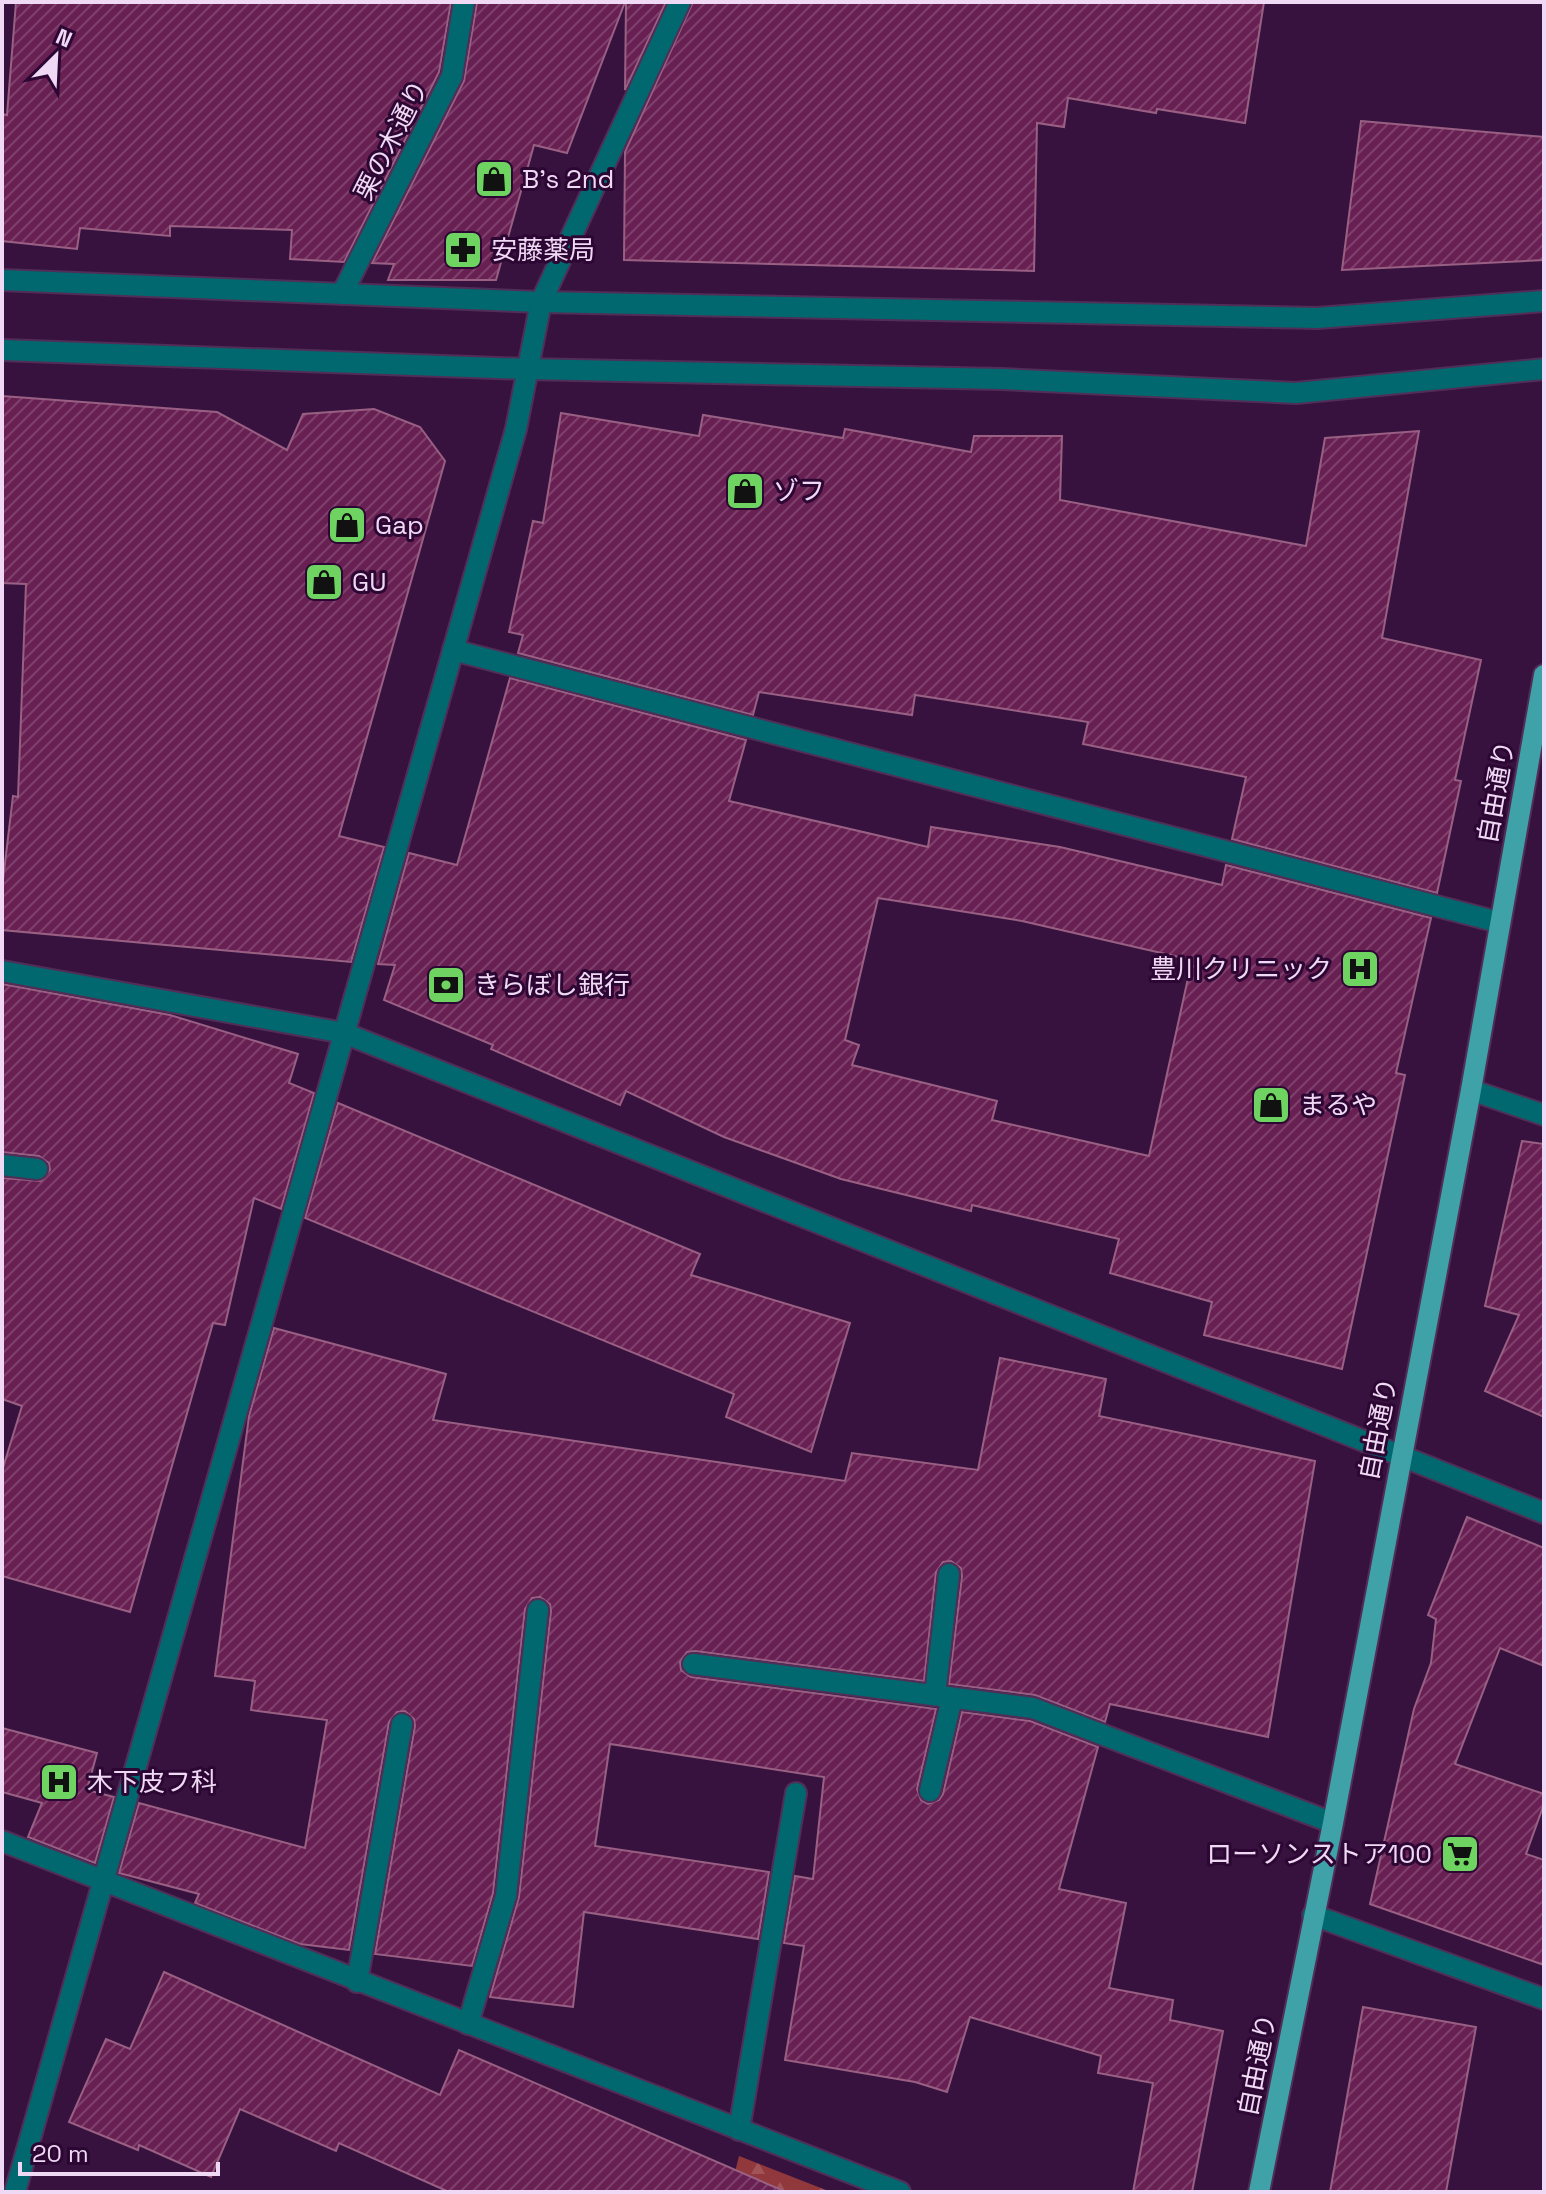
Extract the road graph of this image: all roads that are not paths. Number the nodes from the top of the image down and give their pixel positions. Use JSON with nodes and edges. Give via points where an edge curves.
{"nodes":[{"id":1,"x":464,"y":2,"type":"edge"},
{"id":2,"x":680,"y":2,"type":"edge"},
{"id":3,"x":2,"y":280,"type":"edge"},
{"id":4,"x":342,"y":294,"type":"junction"},
{"id":5,"x":1544,"y":301,"type":"edge"},
{"id":6,"x":541,"y":302,"type":"junction"},
{"id":7,"x":2,"y":350,"type":"edge"},
{"id":8,"x":527,"y":369,"type":"junction"},
{"id":9,"x":1544,"y":369,"type":"edge"},
{"id":10,"x":453,"y":650,"type":"junction"},
{"id":11,"x":1543,"y":686,"type":"edge"},
{"id":12,"x":1498,"y":922,"type":"junction"},
{"id":13,"x":2,"y":971,"type":"edge"},
{"id":14,"x":344,"y":1033,"type":"junction"},
{"id":15,"x":1471,"y":1090,"type":"junction"},
{"id":16,"x":1544,"y":1115,"type":"edge"},
{"id":17,"x":2,"y":1165,"type":"edge"},
{"id":18,"x":37,"y":1169,"type":"dead end"},
{"id":19,"x":1399,"y":1456,"type":"junction"},
{"id":20,"x":1544,"y":1513,"type":"edge"},
{"id":21,"x":949,"y":1574,"type":"dead end"},
{"id":22,"x":538,"y":1610,"type":"dead end"},
{"id":23,"x":693,"y":1664,"type":"dead end"},
{"id":24,"x":943,"y":1697,"type":"junction"},
{"id":25,"x":402,"y":1724,"type":"dead end"},
{"id":26,"x":930,"y":1791,"type":"dead end"},
{"id":27,"x":796,"y":1793,"type":"dead end"},
{"id":28,"x":1333,"y":1823,"type":"junction"},
{"id":29,"x":2,"y":1841,"type":"edge"},
{"id":30,"x":104,"y":1884,"type":"junction"},
{"id":31,"x":1313,"y":1915,"type":"junction"},
{"id":32,"x":357,"y":1982,"type":"junction"},
{"id":33,"x":1544,"y":1999,"type":"edge"},
{"id":34,"x":468,"y":2024,"type":"junction"},
{"id":35,"x":739,"y":2130,"type":"junction"},
{"id":36,"x":15,"y":2192,"type":"edge"},
{"id":37,"x":900,"y":2192,"type":"edge"},
{"id":38,"x":1259,"y":2192,"type":"edge"}],
"edges":[{"from":1,"to":4,"type":"street","name":"栗の木通り","via":[[452,76]]},
{"from":2,"to":6,"type":"street"},
{"from":3,"to":4,"type":"street"},
{"from":4,"to":6,"type":"street"},
{"from":5,"to":6,"type":"street","via":[[1317,318]]},
{"from":6,"to":8,"type":"street"},
{"from":7,"to":8,"type":"street"},
{"from":8,"to":9,"type":"street","via":[[1002,379],[1296,393]]},
{"from":8,"to":10,"type":"street","via":[[516,429]]},
{"from":10,"to":12,"type":"street"},
{"from":10,"to":14,"type":"street"},
{"from":11,"to":12,"type":"main road","name":"自由通り"},
{"from":12,"to":15,"type":"main road","name":"自由通り"},
{"from":13,"to":14,"type":"street"},
{"from":14,"to":19,"type":"street"},
{"from":14,"to":30,"type":"street"},
{"from":15,"to":16,"type":"street"},
{"from":15,"to":19,"type":"main road","name":"自由通り"},
{"from":17,"to":18,"type":"street"},
{"from":19,"to":20,"type":"street"},
{"from":19,"to":28,"type":"main road","name":"自由通り"},
{"from":21,"to":24,"type":"street"},
{"from":22,"to":34,"type":"street","via":[[506,1896]]},
{"from":23,"to":24,"type":"street"},
{"from":24,"to":26,"type":"street"},
{"from":24,"to":28,"type":"street","via":[[1033,1708]]},
{"from":25,"to":32,"type":"street"},
{"from":27,"to":35,"type":"street"},
{"from":28,"to":31,"type":"main road","name":"自由通り"},
{"from":29,"to":30,"type":"street"},
{"from":30,"to":32,"type":"street"},
{"from":30,"to":36,"type":"street"},
{"from":31,"to":33,"type":"street"},
{"from":31,"to":38,"type":"main road","name":"自由通り"},
{"from":32,"to":34,"type":"street"},
{"from":34,"to":35,"type":"street"},
{"from":35,"to":37,"type":"street"}]}
